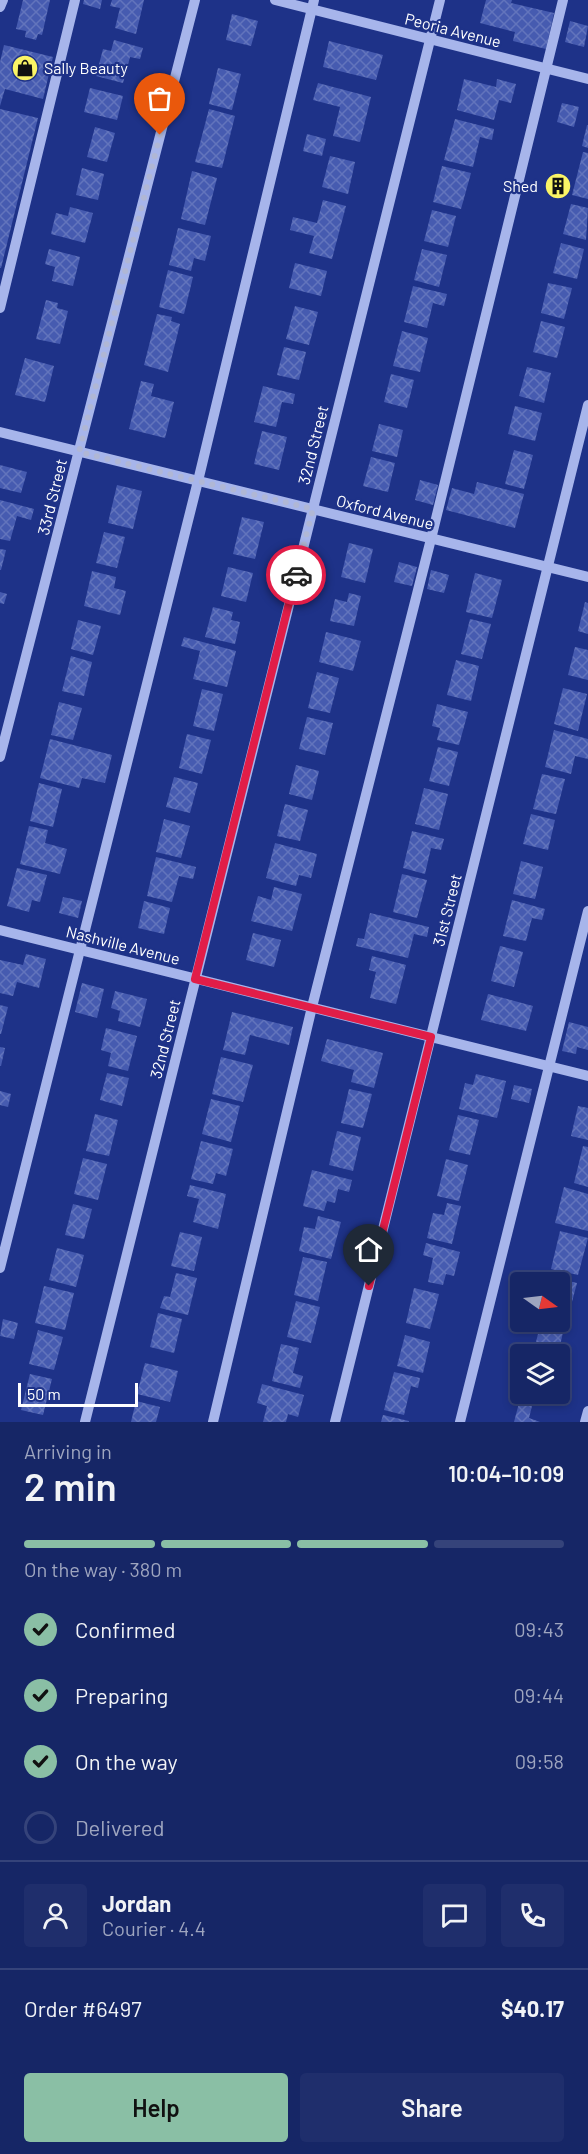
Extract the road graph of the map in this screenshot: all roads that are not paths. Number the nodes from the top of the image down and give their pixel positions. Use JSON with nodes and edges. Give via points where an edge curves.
{"nodes":[{"id":1,"x":3,"y":0,"type":"edge"},
{"id":2,"x":75,"y":0,"type":"edge"},
{"id":3,"x":195,"y":0,"type":"edge"},
{"id":4,"x":275,"y":0,"type":"edge"},
{"id":5,"x":440,"y":0,"type":"edge"},
{"id":6,"x":563,"y":0,"type":"edge"},
{"id":7,"x":313,"y":5,"type":"edge"},
{"id":8,"x":0,"y":7,"type":"edge"},
{"id":9,"x":430,"y":40,"type":"junction"},
{"id":10,"x":546,"y":69,"type":"junction"},
{"id":11,"x":588,"y":79,"type":"edge"},
{"id":12,"x":0,"y":308,"type":"edge"},
{"id":13,"x":588,"y":405,"type":"edge"},
{"id":14,"x":0,"y":432,"type":"edge"},
{"id":15,"x":79,"y":452,"type":"junction"},
{"id":16,"x":198,"y":481,"type":"junction"},
{"id":17,"x":313,"y":509,"type":"junction"},
{"id":18,"x":431,"y":538,"type":"junction"},
{"id":19,"x":548,"y":567,"type":"junction"},
{"id":20,"x":588,"y":577,"type":"edge"},
{"id":21,"x":0,"y":758,"type":"edge"},
{"id":22,"x":588,"y":911,"type":"edge"},
{"id":23,"x":0,"y":930,"type":"edge"},
{"id":24,"x":79,"y":950,"type":"junction"},
{"id":25,"x":195,"y":979,"type":"junction"},
{"id":26,"x":312,"y":1007,"type":"junction"},
{"id":27,"x":431,"y":1037,"type":"junction"},
{"id":28,"x":550,"y":1066,"type":"junction"},
{"id":29,"x":588,"y":1076,"type":"edge"},
{"id":30,"x":0,"y":1268,"type":"edge"},
{"id":31,"x":588,"y":1411,"type":"edge"},
{"id":32,"x":85,"y":1422,"type":"edge"},
{"id":33,"x":213,"y":1422,"type":"edge"},
{"id":34,"x":335,"y":1422,"type":"edge"},
{"id":35,"x":460,"y":1422,"type":"edge"},
{"id":36,"x":585,"y":1422,"type":"edge"}],
"edges":[{"from":1,"to":8,"type":"street"},
{"from":2,"to":12,"type":"street"},
{"from":3,"to":15,"type":"street","name":"33rd Street"},
{"from":4,"to":7,"type":"street","name":"Peoria Avenue"},
{"from":5,"to":9,"type":"street","name":"32nd Street"},
{"from":6,"to":10,"type":"street"},
{"from":7,"to":9,"type":"street","name":"Peoria Avenue"},
{"from":7,"to":16,"type":"street"},
{"from":9,"to":10,"type":"street","name":"Peoria Avenue"},
{"from":9,"to":17,"type":"street","name":"32nd Street"},
{"from":10,"to":11,"type":"street","name":"Peoria Avenue"},
{"from":10,"to":18,"type":"street"},
{"from":13,"to":19,"type":"street","name":"31st Street"},
{"from":14,"to":15,"type":"street","name":"Oxford Avenue"},
{"from":15,"to":16,"type":"street","name":"Oxford Avenue"},
{"from":15,"to":21,"type":"street","name":"33rd Street"},
{"from":16,"to":17,"type":"street","name":"Oxford Avenue"},
{"from":16,"to":24,"type":"street"},
{"from":17,"to":18,"type":"street","name":"Oxford Avenue"},
{"from":17,"to":25,"type":"street","name":"32nd Street"},
{"from":18,"to":19,"type":"street","name":"Oxford Avenue"},
{"from":18,"to":26,"type":"street"},
{"from":19,"to":20,"type":"street","name":"Oxford Avenue"},
{"from":19,"to":27,"type":"street","name":"31st Street"},
{"from":22,"to":28,"type":"street"},
{"from":23,"to":24,"type":"street","name":"Nashville Avenue"},
{"from":24,"to":25,"type":"street","name":"Nashville Avenue"},
{"from":24,"to":30,"type":"street"},
{"from":25,"to":26,"type":"street","name":"Nashville Avenue"},
{"from":25,"to":32,"type":"street","name":"32nd Street"},
{"from":26,"to":27,"type":"street","name":"Nashville Avenue"},
{"from":26,"to":33,"type":"street"},
{"from":27,"to":28,"type":"street","name":"Nashville Avenue"},
{"from":27,"to":34,"type":"street","name":"31st Street"},
{"from":28,"to":29,"type":"street","name":"Nashville Avenue"},
{"from":28,"to":35,"type":"street"},
{"from":31,"to":36,"type":"street"}]}
